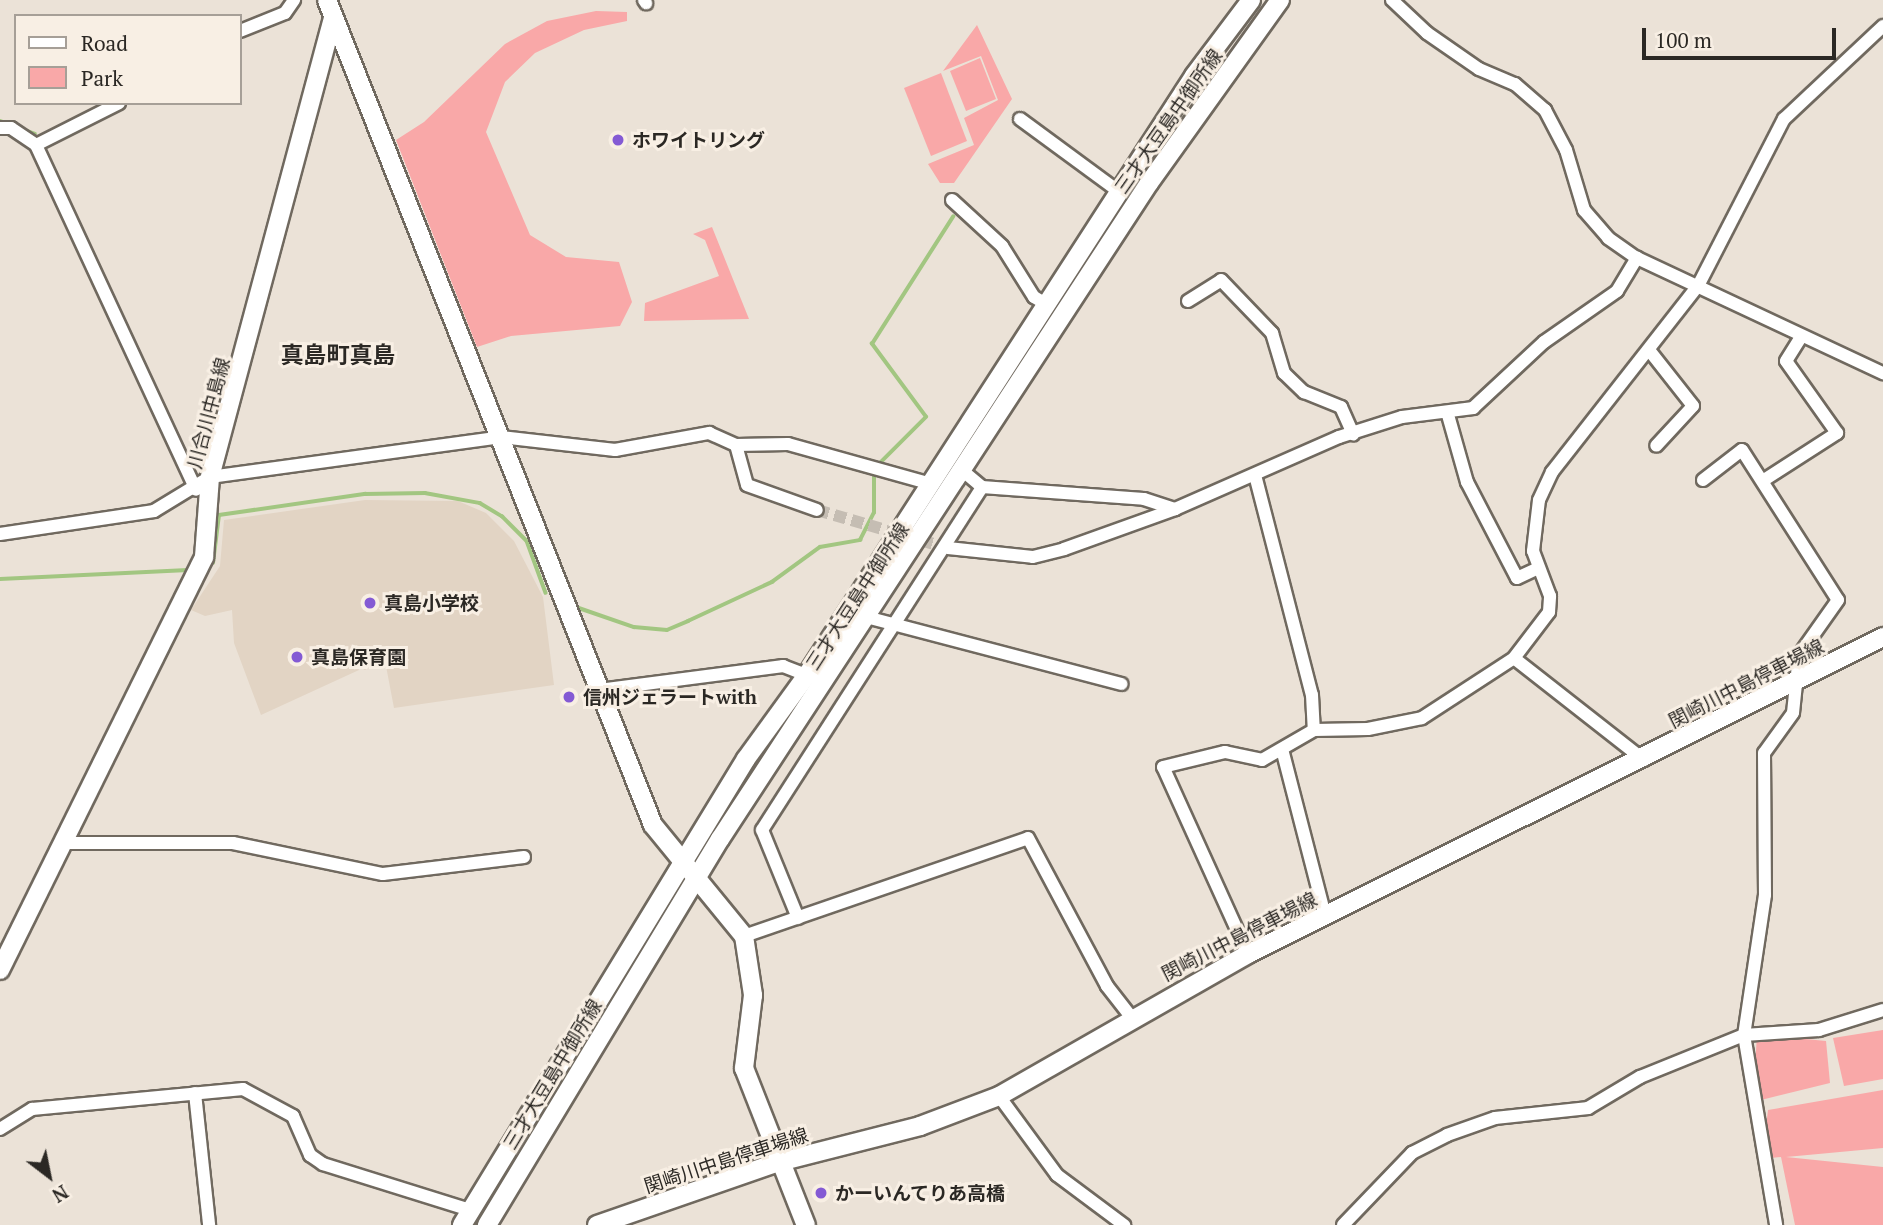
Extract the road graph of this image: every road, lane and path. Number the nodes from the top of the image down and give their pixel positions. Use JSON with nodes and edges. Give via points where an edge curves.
{"nodes":[{"id":1,"x":294,"y":0,"type":"edge"},
{"id":2,"x":327,"y":0,"type":"edge"},
{"id":3,"x":337,"y":0,"type":"edge"},
{"id":4,"x":1251,"y":0,"type":"edge"},
{"id":5,"x":1280,"y":0,"type":"edge"},
{"id":6,"x":1392,"y":0,"type":"edge"},
{"id":7,"x":332,"y":22,"type":"junction"},
{"id":8,"x":1883,"y":26,"type":"edge"},
{"id":9,"x":242,"y":30,"type":"edge"},
{"id":10,"x":115,"y":105,"type":"edge"},
{"id":11,"x":1020,"y":119,"type":"dead end"},
{"id":12,"x":0,"y":128,"type":"edge"},
{"id":13,"x":36,"y":145,"type":"junction"},
{"id":14,"x":1118,"y":191,"type":"junction"},
{"id":15,"x":953,"y":200,"type":"dead end"},
{"id":16,"x":1637,"y":258,"type":"junction"},
{"id":17,"x":1698,"y":286,"type":"junction"},
{"id":18,"x":1188,"y":301,"type":"dead end"},
{"id":19,"x":1046,"y":304,"type":"junction"},
{"id":20,"x":1801,"y":337,"type":"junction"},
{"id":21,"x":1649,"y":350,"type":"junction"},
{"id":22,"x":1883,"y":373,"type":"edge"},
{"id":23,"x":1448,"y":415,"type":"junction"},
{"id":24,"x":1353,"y":434,"type":"junction"},
{"id":25,"x":500,"y":437,"type":"junction"},
{"id":26,"x":736,"y":445,"type":"junction"},
{"id":27,"x":1656,"y":446,"type":"dead end"},
{"id":28,"x":964,"y":471,"type":"junction"},
{"id":29,"x":1255,"y":475,"type":"junction"},
{"id":30,"x":210,"y":477,"type":"junction"},
{"id":31,"x":1703,"y":480,"type":"dead end"},
{"id":32,"x":1764,"y":480,"type":"junction"},
{"id":33,"x":931,"y":484,"type":"junction"},
{"id":34,"x":982,"y":487,"type":"junction"},
{"id":35,"x":196,"y":490,"type":"junction"},
{"id":36,"x":1175,"y":509,"type":"junction"},
{"id":37,"x":817,"y":510,"type":"tunnel mouth"},
{"id":38,"x":0,"y":534,"type":"edge"},
{"id":39,"x":948,"y":548,"type":"tunnel mouth"},
{"id":40,"x":1536,"y":569,"type":"junction"},
{"id":41,"x":870,"y":618,"type":"junction"},
{"id":42,"x":890,"y":628,"type":"junction"},
{"id":43,"x":1883,"y":637,"type":"edge"},
{"id":44,"x":1514,"y":658,"type":"junction"},
{"id":45,"x":807,"y":675,"type":"junction"},
{"id":46,"x":1796,"y":681,"type":"junction"},
{"id":47,"x":1122,"y":684,"type":"dead end"},
{"id":48,"x":599,"y":690,"type":"junction"},
{"id":49,"x":1314,"y":730,"type":"junction"},
{"id":50,"x":1283,"y":753,"type":"junction"},
{"id":51,"x":1644,"y":760,"type":"junction"},
{"id":52,"x":63,"y":843,"type":"junction"},
{"id":53,"x":524,"y":857,"type":"dead end"},
{"id":54,"x":681,"y":861,"type":"junction"},
{"id":55,"x":696,"y":878,"type":"junction"},
{"id":56,"x":1325,"y":915,"type":"junction"},
{"id":57,"x":798,"y":918,"type":"junction"},
{"id":58,"x":744,"y":936,"type":"junction"},
{"id":59,"x":1248,"y":954,"type":"junction"},
{"id":60,"x":0,"y":970,"type":"edge"},
{"id":61,"x":1883,"y":1010,"type":"edge"},
{"id":62,"x":1131,"y":1017,"type":"junction"},
{"id":63,"x":1744,"y":1035,"type":"junction"},
{"id":64,"x":195,"y":1093,"type":"junction"},
{"id":65,"x":999,"y":1096,"type":"junction"},
{"id":66,"x":0,"y":1129,"type":"edge"},
{"id":67,"x":779,"y":1162,"type":"junction"},
{"id":68,"x":466,"y":1218,"type":"edge"},
{"id":69,"x":209,"y":1225,"type":"edge"},
{"id":70,"x":487,"y":1225,"type":"edge"},
{"id":71,"x":597,"y":1225,"type":"edge"},
{"id":72,"x":806,"y":1225,"type":"edge"},
{"id":73,"x":1124,"y":1225,"type":"edge"},
{"id":74,"x":1343,"y":1225,"type":"edge"},
{"id":75,"x":1776,"y":1225,"type":"edge"}],
"edges":[{"from":1,"to":9,"type":"street","via":[[285,13]]},
{"from":2,"to":7,"type":"main road"},
{"from":3,"to":7,"type":"main road","name":"川合川中島線"},
{"from":4,"to":14,"type":"main road","name":"三才大豆島中御所線"},
{"from":5,"to":28,"type":"main road","name":"三才大豆島中御所線","via":[[1149,183]]},
{"from":6,"to":16,"type":"street","via":[[1427,33],[1479,69],[1515,84],[1545,110],[1566,150],[1584,210]]},
{"from":7,"to":25,"type":"main road","via":[[383,134]]},
{"from":7,"to":30,"type":"main road","name":"川合川中島線"},
{"from":8,"to":17,"type":"street","via":[[1784,119]]},
{"from":10,"to":13,"type":"street"},
{"from":11,"to":14,"type":"street"},
{"from":12,"to":13,"type":"street","via":[[11,128]]},
{"from":13,"to":35,"type":"street"},
{"from":14,"to":19,"type":"main road","name":"三才大豆島中御所線"},
{"from":15,"to":19,"type":"street","via":[[1002,246],[1034,296]]},
{"from":16,"to":17,"type":"street"},
{"from":16,"to":23,"type":"street","via":[[1617,291],[1581,321],[1544,342],[1472,408]]},
{"from":17,"to":20,"type":"street"},
{"from":17,"to":21,"type":"street"},
{"from":18,"to":24,"type":"street","via":[[1221,281],[1272,333],[1284,373],[1304,392],[1341,407]]},
{"from":19,"to":33,"type":"main road","name":"三才大豆島中御所線"},
{"from":20,"to":22,"type":"street"},
{"from":20,"to":32,"type":"street","via":[[1786,361],[1837,433]]},
{"from":21,"to":27,"type":"street","via":[[1693,406]]},
{"from":21,"to":40,"type":"street","via":[[1552,472],[1539,500]]},
{"from":23,"to":24,"type":"street","via":[[1402,417]]},
{"from":23,"to":40,"type":"street","via":[[1467,482],[1517,578]]},
{"from":24,"to":29,"type":"street"},
{"from":25,"to":26,"type":"street","via":[[615,450],[709,433]]},
{"from":25,"to":30,"type":"street"},
{"from":25,"to":48,"type":"main road"},
{"from":26,"to":33,"type":"street","via":[[788,444]]},
{"from":26,"to":37,"type":"street","via":[[747,485]]},
{"from":28,"to":34,"type":"street"},
{"from":28,"to":41,"type":"main road","name":"三才大豆島中御所線"},
{"from":29,"to":36,"type":"street"},
{"from":29,"to":49,"type":"street","via":[[1312,695]]},
{"from":30,"to":35,"type":"street"},
{"from":30,"to":52,"type":"main road","name":"川合川中島線","via":[[204,557]]},
{"from":31,"to":32,"type":"street","via":[[1742,450]]},
{"from":32,"to":46,"type":"street","via":[[1781,520],[1838,600],[1799,655]]},
{"from":33,"to":45,"type":"main road","name":"三才大豆島中御所線"},
{"from":34,"to":36,"type":"street","via":[[1144,499]]},
{"from":34,"to":42,"type":"street"},
{"from":35,"to":38,"type":"street","via":[[153,510]]},
{"from":36,"to":39,"type":"street","via":[[1033,557]]},
{"from":40,"to":44,"type":"street","via":[[1550,596],[1549,612]]},
{"from":41,"to":42,"type":"street"},
{"from":41,"to":55,"type":"main road","name":"三才大豆島中御所線"},
{"from":42,"to":47,"type":"street"},
{"from":42,"to":57,"type":"street","via":[[762,830]]},
{"from":43,"to":46,"type":"main road","name":"関崎川中島停車場線"},
{"from":44,"to":49,"type":"street","via":[[1422,718],[1368,729]]},
{"from":44,"to":51,"type":"street"},
{"from":45,"to":48,"type":"street","via":[[783,666]]},
{"from":45,"to":54,"type":"main road","name":"三才大豆島中御所線"},
{"from":46,"to":51,"type":"main road","name":"関崎川中島停車場線"},
{"from":46,"to":63,"type":"street","via":[[1793,713],[1764,753],[1765,895]]},
{"from":48,"to":54,"type":"main road","via":[[653,825]]},
{"from":49,"to":50,"type":"street"},
{"from":50,"to":56,"type":"street"},
{"from":50,"to":59,"type":"street","via":[[1262,760],[1225,752],[1163,767]]},
{"from":51,"to":56,"type":"main road","name":"関崎川中島停車場線"},
{"from":52,"to":53,"type":"street","via":[[233,843],[383,874]]},
{"from":52,"to":60,"type":"main road","name":"川合川中島線"},
{"from":54,"to":55,"type":"main road"},
{"from":54,"to":68,"type":"main road","name":"三才大豆島中御所線"},
{"from":55,"to":58,"type":"main road"},
{"from":55,"to":70,"type":"main road","name":"三才大豆島中御所線"},
{"from":56,"to":59,"type":"main road","name":"関崎川中島停車場線"},
{"from":57,"to":58,"type":"street"},
{"from":57,"to":62,"type":"street","via":[[1028,838],[1107,986]]},
{"from":58,"to":67,"type":"main road","via":[[753,995],[744,1068]]},
{"from":59,"to":62,"type":"main road","name":"関崎川中島停車場線"},
{"from":61,"to":63,"type":"street","via":[[1819,1030]]},
{"from":62,"to":65,"type":"main road","name":"関崎川中島停車場線"},
{"from":63,"to":74,"type":"street","via":[[1640,1077],[1588,1108],[1495,1118],[1447,1135],[1412,1153]]},
{"from":63,"to":75,"type":"street"},
{"from":64,"to":66,"type":"street","via":[[32,1109]]},
{"from":64,"to":68,"type":"street","via":[[243,1089],[265,1096],[293,1116],[310,1155],[323,1164]]},
{"from":64,"to":69,"type":"street"},
{"from":65,"to":67,"type":"main road","name":"関崎川中島停車場線","via":[[920,1126]]},
{"from":65,"to":73,"type":"street","via":[[1058,1175]]},
{"from":67,"to":71,"type":"main road","name":"関崎川中島停車場線"},
{"from":67,"to":72,"type":"main road"}]}
